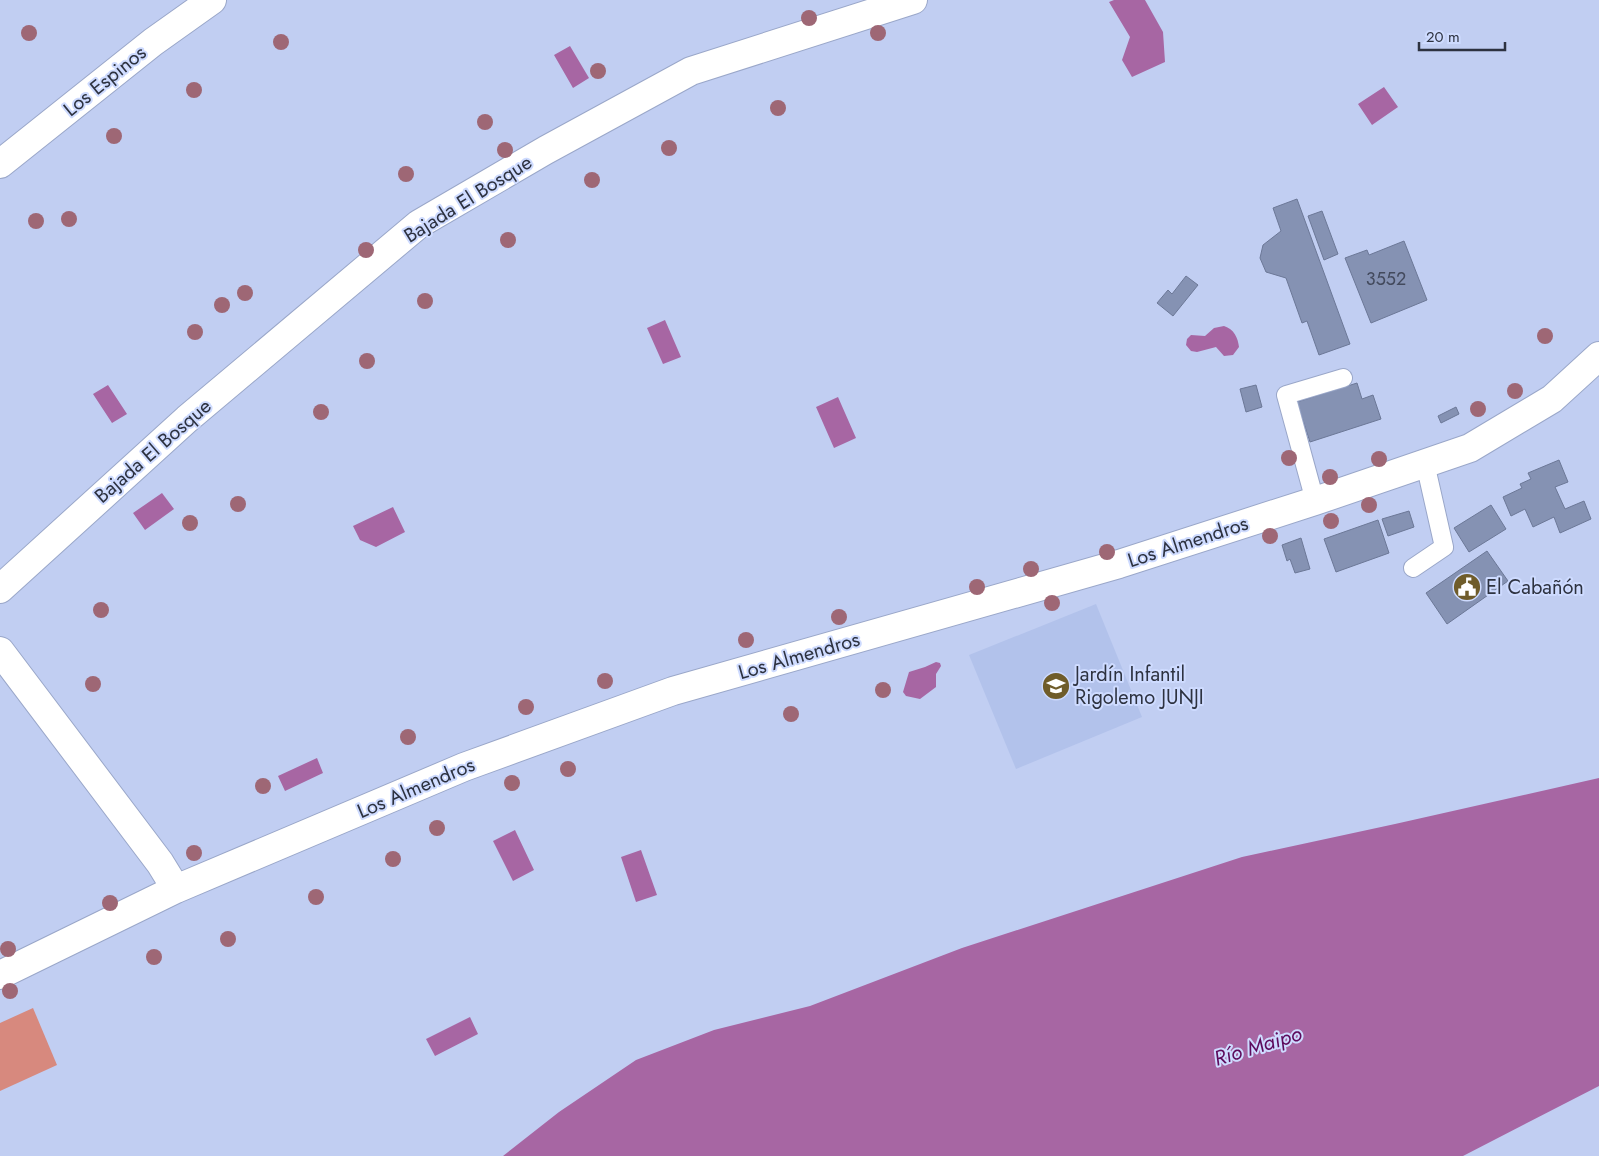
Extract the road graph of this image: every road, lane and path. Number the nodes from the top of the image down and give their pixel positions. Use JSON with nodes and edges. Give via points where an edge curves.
{"nodes":[{"id":1,"x":212,"y":0,"type":"edge"},
{"id":2,"x":913,"y":0,"type":"edge"},
{"id":3,"x":0,"y":164,"type":"edge"},
{"id":4,"x":1599,"y":356,"type":"edge"},
{"id":5,"x":1343,"y":378,"type":"dead end"},
{"id":6,"x":1425,"y":463,"type":"junction"},
{"id":7,"x":1315,"y":501,"type":"junction"},
{"id":8,"x":1413,"y":568,"type":"dead end"},
{"id":9,"x":0,"y":589,"type":"edge"},
{"id":10,"x":0,"y":651,"type":"edge"},
{"id":11,"x":176,"y":889,"type":"junction"},
{"id":12,"x":0,"y":974,"type":"edge"}],
"edges":[{"from":1,"to":3,"type":"street","name":"Los Espinos","via":[[153,42]]},
{"from":2,"to":9,"type":"street","name":"Bajada El Bosque","via":[[691,71],[419,224],[187,419]]},
{"from":4,"to":6,"type":"street","name":"Los Almendros","via":[[1552,399],[1470,448]]},
{"from":5,"to":7,"type":"lane","via":[[1286,395]]},
{"from":6,"to":7,"type":"street","name":"Los Almendros"},
{"from":6,"to":8,"type":"lane","via":[[1444,547]]},
{"from":7,"to":11,"type":"street","name":"Los Almendros","via":[[1119,564],[673,692],[464,767]]},
{"from":10,"to":11,"type":"street"},
{"from":11,"to":12,"type":"street","name":"Los Almendros"}]}
